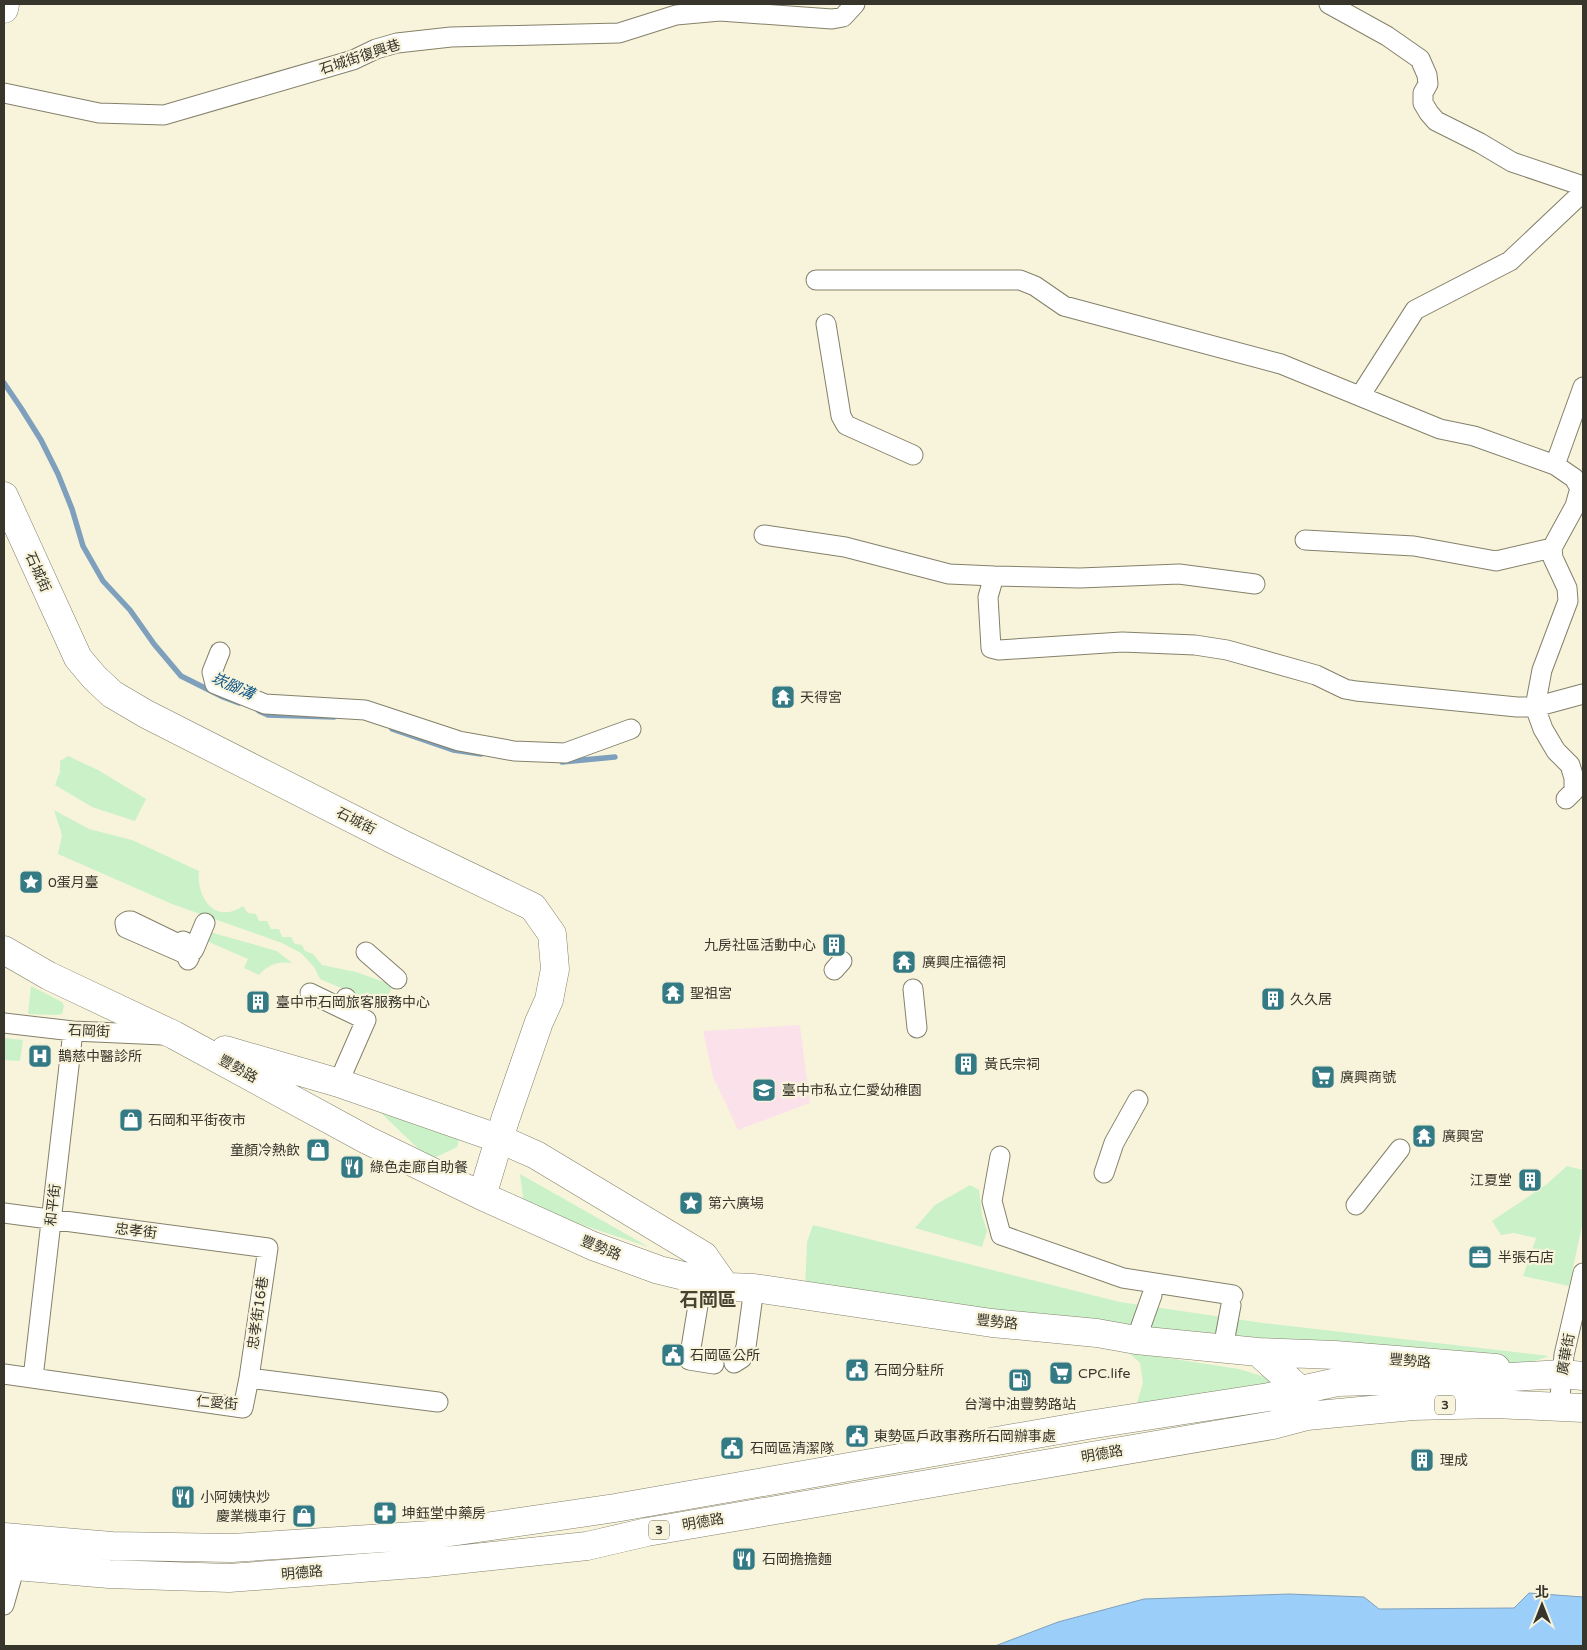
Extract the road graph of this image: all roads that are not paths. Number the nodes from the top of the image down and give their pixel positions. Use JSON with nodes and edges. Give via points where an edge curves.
{"nodes":[{"id":1,"x":6,"y":4,"type":"edge"},
{"id":2,"x":856,"y":4,"type":"edge"},
{"id":3,"x":1329,"y":4,"type":"edge"},
{"id":4,"x":4,"y":9,"type":"edge"},
{"id":5,"x":4,"y":93,"type":"edge"},
{"id":6,"x":1583,"y":186,"type":"edge"},
{"id":7,"x":1583,"y":192,"type":"edge"},
{"id":8,"x":816,"y":280,"type":"dead end"},
{"id":9,"x":826,"y":324,"type":"dead end"},
{"id":10,"x":1583,"y":387,"type":"edge"},
{"id":11,"x":1360,"y":396,"type":"junction"},
{"id":12,"x":913,"y":455,"type":"dead end"},
{"id":13,"x":1555,"y":465,"type":"junction"},
{"id":14,"x":4,"y":496,"type":"edge"},
{"id":15,"x":764,"y":536,"type":"dead end"},
{"id":16,"x":1306,"y":540,"type":"dead end"},
{"id":17,"x":1552,"y":548,"type":"junction"},
{"id":18,"x":994,"y":576,"type":"junction"},
{"id":19,"x":1255,"y":584,"type":"dead end"},
{"id":20,"x":220,"y":652,"type":"dead end"},
{"id":21,"x":1583,"y":694,"type":"edge"},
{"id":22,"x":1535,"y":707,"type":"junction"},
{"id":23,"x":631,"y":730,"type":"dead end"},
{"id":24,"x":1566,"y":799,"type":"dead end"},
{"id":25,"x":121,"y":910,"type":"dead end"},
{"id":26,"x":205,"y":924,"type":"dead end"},
{"id":27,"x":4,"y":950,"type":"edge"},
{"id":28,"x":366,"y":952,"type":"dead end"},
{"id":29,"x":397,"y":979,"type":"dead end"},
{"id":30,"x":913,"y":989,"type":"dead end"},
{"id":31,"x":310,"y":993,"type":"dead end"},
{"id":32,"x":4,"y":1023,"type":"edge"},
{"id":33,"x":917,"y":1028,"type":"dead end"},
{"id":34,"x":73,"y":1031,"type":"junction"},
{"id":35,"x":174,"y":1035,"type":"junction"},
{"id":36,"x":344,"y":1070,"type":"dead end"},
{"id":37,"x":1138,"y":1100,"type":"dead end"},
{"id":38,"x":500,"y":1139,"type":"junction"},
{"id":39,"x":1400,"y":1149,"type":"dead end"},
{"id":40,"x":1000,"y":1156,"type":"dead end"},
{"id":41,"x":1104,"y":1173,"type":"dead end"},
{"id":42,"x":482,"y":1196,"type":"junction"},
{"id":43,"x":1356,"y":1205,"type":"dead end"},
{"id":44,"x":4,"y":1213,"type":"edge"},
{"id":45,"x":51,"y":1220,"type":"junction"},
{"id":46,"x":268,"y":1248,"type":"joint"},
{"id":47,"x":1583,"y":1273,"type":"edge"},
{"id":48,"x":713,"y":1284,"type":"junction"},
{"id":49,"x":754,"y":1288,"type":"junction"},
{"id":50,"x":1158,"y":1292,"type":"junction"},
{"id":51,"x":1136,"y":1340,"type":"junction"},
{"id":52,"x":1223,"y":1348,"type":"junction"},
{"id":53,"x":1258,"y":1352,"type":"junction"},
{"id":54,"x":734,"y":1363,"type":"dead end"},
{"id":55,"x":714,"y":1364,"type":"dead end"},
{"id":56,"x":4,"y":1374,"type":"edge"},
{"id":57,"x":1573,"y":1375,"type":"edge"},
{"id":58,"x":33,"y":1378,"type":"junction"},
{"id":59,"x":249,"y":1378,"type":"junction"},
{"id":60,"x":1300,"y":1390,"type":"junction"},
{"id":61,"x":438,"y":1402,"type":"dead end"},
{"id":62,"x":1571,"y":1407,"type":"edge"},
{"id":63,"x":1307,"y":1416,"type":"junction"},
{"id":64,"x":4,"y":1537,"type":"edge"},
{"id":65,"x":9,"y":1566,"type":"edge"},
{"id":66,"x":4,"y":1604,"type":"edge"}],
"edges":[{"from":1,"to":4,"type":"street"},
{"from":2,"to":5,"type":"street","name":"石城街復興巷","via":[[843,17],[832,19],[720,11],[676,15],[619,33],[451,37],[397,43],[353,60],[164,114],[99,113]]},
{"from":3,"to":6,"type":"street","via":[[1387,36],[1420,59],[1428,84],[1423,103],[1436,121],[1512,162]]},
{"from":7,"to":11,"type":"street","via":[[1510,261],[1415,310]]},
{"from":8,"to":11,"type":"street","via":[[1020,280],[1064,306],[1281,364]]},
{"from":9,"to":12,"type":"street","via":[[843,422]]},
{"from":10,"to":13,"type":"street"},
{"from":11,"to":13,"type":"street","via":[[1440,429],[1474,436]]},
{"from":13,"to":17,"type":"street","via":[[1574,478],[1580,488],[1575,506]]},
{"from":14,"to":38,"type":"street","name":"石城街","via":[[78,658],[112,694],[533,908],[552,934],[555,969],[549,1000]]},
{"from":15,"to":18,"type":"street","via":[[845,547],[949,574]]},
{"from":16,"to":17,"type":"street","via":[[1414,546],[1496,561]]},
{"from":17,"to":22,"type":"street","via":[[1553,558],[1567,588],[1568,601],[1542,670]]},
{"from":18,"to":19,"type":"street","via":[[1080,578],[1179,574]]},
{"from":18,"to":22,"type":"street","via":[[988,597],[991,648],[999,650],[1122,642],[1195,645],[1227,650],[1316,675],[1345,689]]},
{"from":20,"to":23,"type":"street","via":[[212,672],[215,684],[265,704],[365,710],[459,741],[514,751],[565,753]]},
{"from":21,"to":22,"type":"street"},
{"from":22,"to":24,"type":"street","via":[[1556,751],[1570,766],[1574,791]]},
{"from":25,"to":26,"type":"street","via":[[191,954]]},
{"from":27,"to":35,"type":"street","name":"豐勢路","via":[[49,976]]},
{"from":28,"to":29,"type":"street"},
{"from":30,"to":33,"type":"street"},
{"from":31,"to":36,"type":"street","via":[[344,1003],[366,1020],[347,1049]]},
{"from":32,"to":34,"type":"street","name":"石岡街"},
{"from":34,"to":35,"type":"street","name":"石岡街"},
{"from":34,"to":45,"type":"street","name":"和平街"},
{"from":35,"to":38,"type":"street","via":[[339,1083]]},
{"from":35,"to":42,"type":"street","name":"豐勢路","via":[[367,1140]]},
{"from":37,"to":41,"type":"street","via":[[1114,1143]]},
{"from":38,"to":42,"type":"street","name":"石城街"},
{"from":38,"to":48,"type":"street","via":[[536,1155],[704,1256]]},
{"from":39,"to":43,"type":"street"},
{"from":40,"to":50,"type":"street","via":[[992,1201],[1001,1235]]},
{"from":42,"to":48,"type":"street","name":"豐勢路","via":[[593,1246],[659,1270]]},
{"from":44,"to":45,"type":"street","name":"忠孝街"},
{"from":45,"to":46,"type":"street","name":"忠孝街"},
{"from":45,"to":58,"type":"street","name":"和平街"},
{"from":46,"to":59,"type":"street","name":"忠孝街16巷"},
{"from":47,"to":57,"type":"street","name":"廣華街","via":[[1564,1355]]},
{"from":48,"to":49,"type":"street","name":"豐勢路"},
{"from":48,"to":55,"type":"street","via":[[688,1360]]},
{"from":49,"to":51,"type":"street","name":"豐勢路","via":[[992,1323]]},
{"from":49,"to":54,"type":"street","via":[[746,1347],[742,1358]]},
{"from":50,"to":51,"type":"street"},
{"from":50,"to":52,"type":"street","via":[[1232,1300]]},
{"from":51,"to":52,"type":"street","name":"豐勢路"},
{"from":52,"to":53,"type":"street","name":"豐勢路"},
{"from":53,"to":57,"type":"street","name":"豐勢路","via":[[1334,1355]]},
{"from":53,"to":60,"type":"street"},
{"from":56,"to":58,"type":"street","name":"仁愛街"},
{"from":57,"to":60,"type":"street","name":"豐勢路","number":"3","via":[[1337,1382]]},
{"from":57,"to":62,"type":"street","name":"廣華街"},
{"from":58,"to":59,"type":"street","name":"仁愛街","via":[[243,1408]]},
{"from":59,"to":61,"type":"street"},
{"from":60,"to":63,"type":"street"},
{"from":60,"to":64,"type":"street","name":"明德路","number":"3","via":[[615,1508],[430,1535],[232,1548],[112,1546]]},
{"from":62,"to":63,"type":"street","number":"3","via":[[1495,1404],[1413,1406]]},
{"from":63,"to":65,"type":"street","name":"明德路","number":"3","via":[[1273,1425],[656,1530],[587,1546],[427,1563],[229,1578],[109,1574]]},
{"from":65,"to":66,"type":"street"}]}
